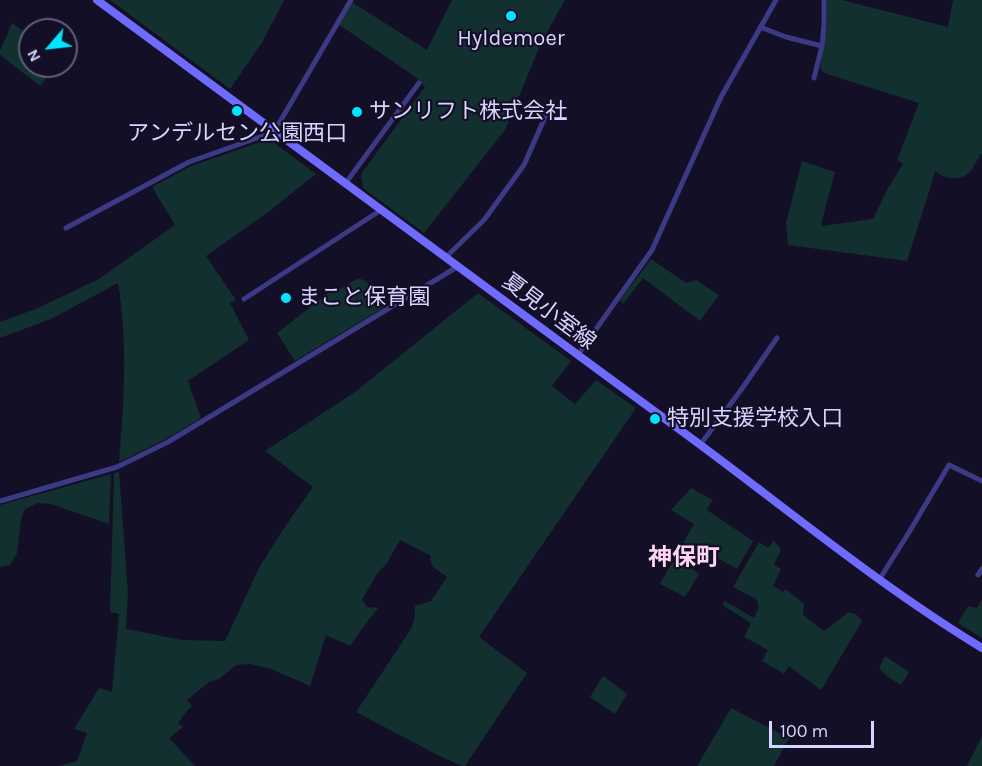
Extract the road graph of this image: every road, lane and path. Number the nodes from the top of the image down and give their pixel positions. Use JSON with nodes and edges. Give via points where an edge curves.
{"nodes":[{"id":1,"x":97,"y":0,"type":"edge"},
{"id":2,"x":351,"y":0,"type":"edge"},
{"id":3,"x":776,"y":0,"type":"edge"},
{"id":4,"x":824,"y":0,"type":"edge"},
{"id":5,"x":760,"y":27,"type":"junction"},
{"id":6,"x":822,"y":46,"type":"junction"},
{"id":7,"x":814,"y":78,"type":"dead end"},
{"id":8,"x":419,"y":83,"type":"dead end"},
{"id":9,"x":552,"y":101,"type":"dead end"},
{"id":10,"x":274,"y":132,"type":"junction"},
{"id":11,"x":345,"y":184,"type":"junction"},
{"id":12,"x":381,"y":210,"type":"junction"},
{"id":13,"x":66,"y":228,"type":"dead end"},
{"id":14,"x":446,"y":258,"type":"junction"},
{"id":15,"x":457,"y":267,"type":"junction"},
{"id":16,"x":244,"y":299,"type":"dead end"},
{"id":17,"x":777,"y":338,"type":"dead end"},
{"id":18,"x":577,"y":356,"type":"junction"},
{"id":19,"x":700,"y":445,"type":"junction"},
{"id":20,"x":982,"y":481,"type":"edge"},
{"id":21,"x":0,"y":501,"type":"edge"},
{"id":22,"x":982,"y":569,"type":"edge"},
{"id":23,"x":978,"y":576,"type":"dead end"},
{"id":24,"x":879,"y":580,"type":"junction"},
{"id":25,"x":982,"y":648,"type":"edge"}],
"edges":[{"from":1,"to":10,"type":"main road","name":"夏見小室線"},
{"from":2,"to":10,"type":"street"},
{"from":3,"to":5,"type":"street"},
{"from":4,"to":6,"type":"street"},
{"from":5,"to":6,"type":"street"},
{"from":5,"to":18,"type":"street","via":[[721,97],[652,250]]},
{"from":6,"to":7,"type":"street"},
{"from":8,"to":11,"type":"street"},
{"from":9,"to":14,"type":"street","via":[[524,165],[484,220]]},
{"from":10,"to":11,"type":"main road","name":"夏見小室線"},
{"from":10,"to":13,"type":"street","via":[[189,162]]},
{"from":11,"to":12,"type":"main road","name":"夏見小室線"},
{"from":12,"to":14,"type":"main road","name":"夏見小室線"},
{"from":12,"to":16,"type":"street"},
{"from":14,"to":15,"type":"main road","name":"夏見小室線"},
{"from":15,"to":18,"type":"main road","name":"夏見小室線"},
{"from":15,"to":21,"type":"street","via":[[168,442],[117,467]]},
{"from":17,"to":19,"type":"street"},
{"from":18,"to":19,"type":"main road","name":"夏見小室線"},
{"from":19,"to":24,"type":"main road","name":"夏見小室線"},
{"from":20,"to":24,"type":"street","via":[[949,465]]},
{"from":22,"to":23,"type":"street"},
{"from":24,"to":25,"type":"main road","name":"夏見小室線"}]}
